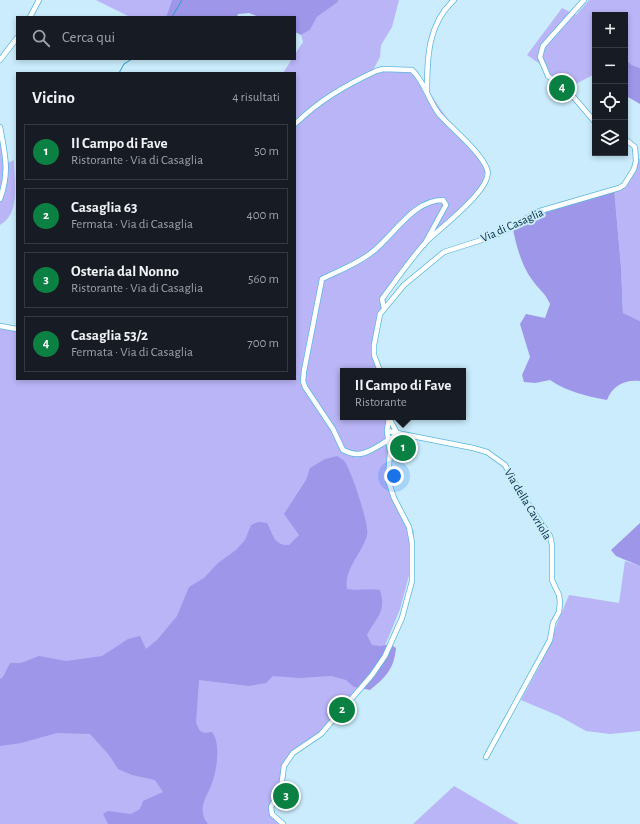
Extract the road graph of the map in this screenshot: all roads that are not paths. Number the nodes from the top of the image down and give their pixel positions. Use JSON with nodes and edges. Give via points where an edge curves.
{"nodes":[{"id":1,"x":39,"y":0,"type":"edge"},
{"id":2,"x":454,"y":0,"type":"edge"},
{"id":3,"x":584,"y":0,"type":"edge"},
{"id":4,"x":31,"y":16,"type":"edge"},
{"id":5,"x":16,"y":39,"type":"edge"},
{"id":6,"x":0,"y":60,"type":"edge"},
{"id":7,"x":427,"y":92,"type":"junction"},
{"id":8,"x":593,"y":120,"type":"edge"},
{"id":9,"x":296,"y":123,"type":"edge"},
{"id":10,"x":0,"y":127,"type":"edge"},
{"id":11,"x":628,"y":141,"type":"edge"},
{"id":12,"x":0,"y":198,"type":"edge"},
{"id":13,"x":424,"y":244,"type":"junction"},
{"id":14,"x":384,"y":308,"type":"junction"},
{"id":15,"x":0,"y":326,"type":"edge"},
{"id":16,"x":16,"y":329,"type":"edge"},
{"id":17,"x":379,"y":368,"type":"edge"},
{"id":18,"x":389,"y":420,"type":"edge"},
{"id":19,"x":390,"y":420,"type":"edge"},
{"id":20,"x":387,"y":431,"type":"junction"},
{"id":21,"x":398,"y":433,"type":"junction"},
{"id":22,"x":388,"y":440,"type":"junction"},
{"id":23,"x":486,"y":757,"type":"dead end"},
{"id":24,"x":283,"y":824,"type":"edge"}],
"edges":[{"from":1,"to":4,"type":"street"},
{"from":2,"to":7,"type":"street","via":[[437,22],[431,37]]},
{"from":3,"to":8,"type":"street","via":[[543,46],[540,57],[548,76],[571,94]]},
{"from":5,"to":6,"type":"street"},
{"from":7,"to":9,"type":"street","via":[[419,76],[412,70],[383,69],[334,92]]},
{"from":7,"to":13,"type":"street","via":[[439,113],[483,161],[488,170],[488,179],[456,216]]},
{"from":10,"to":12,"type":"street","via":[[7,168]]},
{"from":11,"to":14,"type":"street","name":"Via di Casaglia","via":[[635,147],[637,153],[634,170],[624,185],[540,211],[494,236],[444,252],[404,285]]},
{"from":13,"to":14,"type":"street","via":[[382,299]]},
{"from":13,"to":22,"type":"street","via":[[446,205],[443,200],[436,200],[411,213],[371,253],[322,279],[304,371],[304,384],[333,429],[343,450],[356,455],[364,454]]},
{"from":14,"to":17,"type":"street","name":"Via di Casaglia","via":[[380,314],[374,345],[374,355]]},
{"from":15,"to":16,"type":"street"},
{"from":18,"to":20,"type":"street"},
{"from":19,"to":21,"type":"street"},
{"from":20,"to":21,"type":"street","name":"Via della Cavriola"},
{"from":20,"to":22,"type":"street"},
{"from":21,"to":22,"type":"street","via":[[393,439]]},
{"from":21,"to":23,"type":"street","name":"Via della Cavriola","via":[[473,448],[487,452],[500,460],[550,536],[552,580],[559,595],[559,612],[553,623],[550,640]]},
{"from":22,"to":24,"type":"street","via":[[388,480],[409,527],[412,543],[412,581],[402,618],[385,656],[372,675],[321,734],[293,753],[284,766],[281,788],[271,807],[272,814]]}]}
